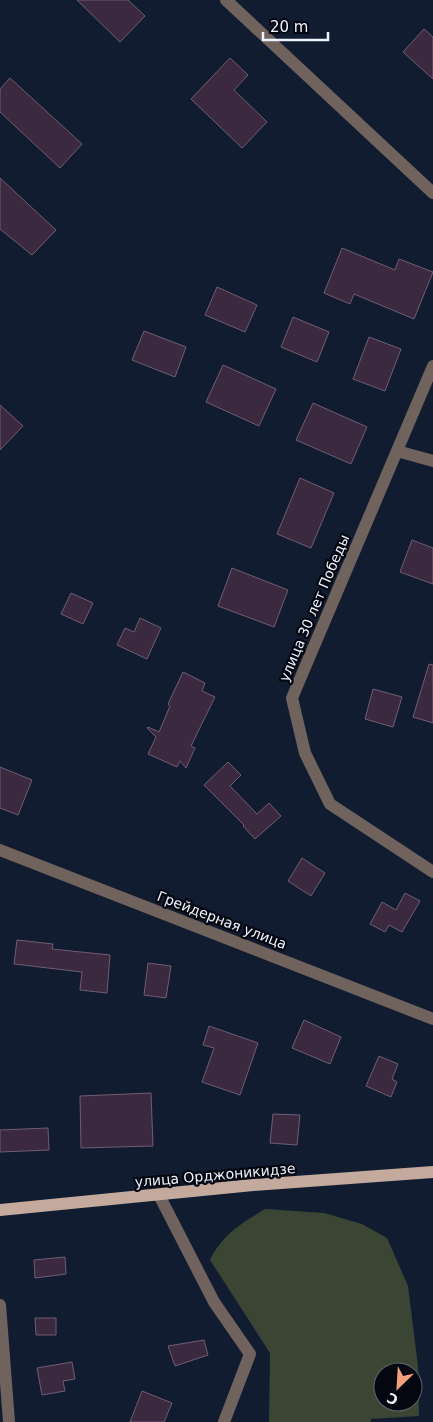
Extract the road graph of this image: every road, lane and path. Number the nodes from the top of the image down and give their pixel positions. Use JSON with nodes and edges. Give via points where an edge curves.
{"nodes":[{"id":1,"x":226,"y":0,"type":"edge"},
{"id":2,"x":433,"y":193,"type":"edge"},
{"id":3,"x":433,"y":366,"type":"edge"},
{"id":4,"x":397,"y":451,"type":"junction"},
{"id":5,"x":433,"y":461,"type":"edge"},
{"id":6,"x":0,"y":850,"type":"edge"},
{"id":7,"x":433,"y":872,"type":"edge"},
{"id":8,"x":433,"y":1019,"type":"edge"},
{"id":9,"x":433,"y":1172,"type":"edge"},
{"id":10,"x":159,"y":1195,"type":"junction"},
{"id":11,"x":0,"y":1210,"type":"edge"},
{"id":12,"x":0,"y":1305,"type":"edge"},
{"id":13,"x":9,"y":1422,"type":"edge"},
{"id":14,"x":224,"y":1422,"type":"edge"}],
"edges":[{"from":1,"to":2,"type":"street"},
{"from":3,"to":4,"type":"street","name":"улица 30 лет Победы"},
{"from":4,"to":5,"type":"street"},
{"from":4,"to":7,"type":"street","name":"улица 30 лет Победы","via":[[292,698],[305,753],[330,804]]},
{"from":6,"to":8,"type":"street","name":"Грейдерная улица"},
{"from":9,"to":10,"type":"main road","name":"улица Орджоникидзе"},
{"from":10,"to":11,"type":"main road","name":"улица Орджоникидзе"},
{"from":10,"to":14,"type":"street","via":[[214,1302],[250,1354]]},
{"from":12,"to":13,"type":"street"}]}
